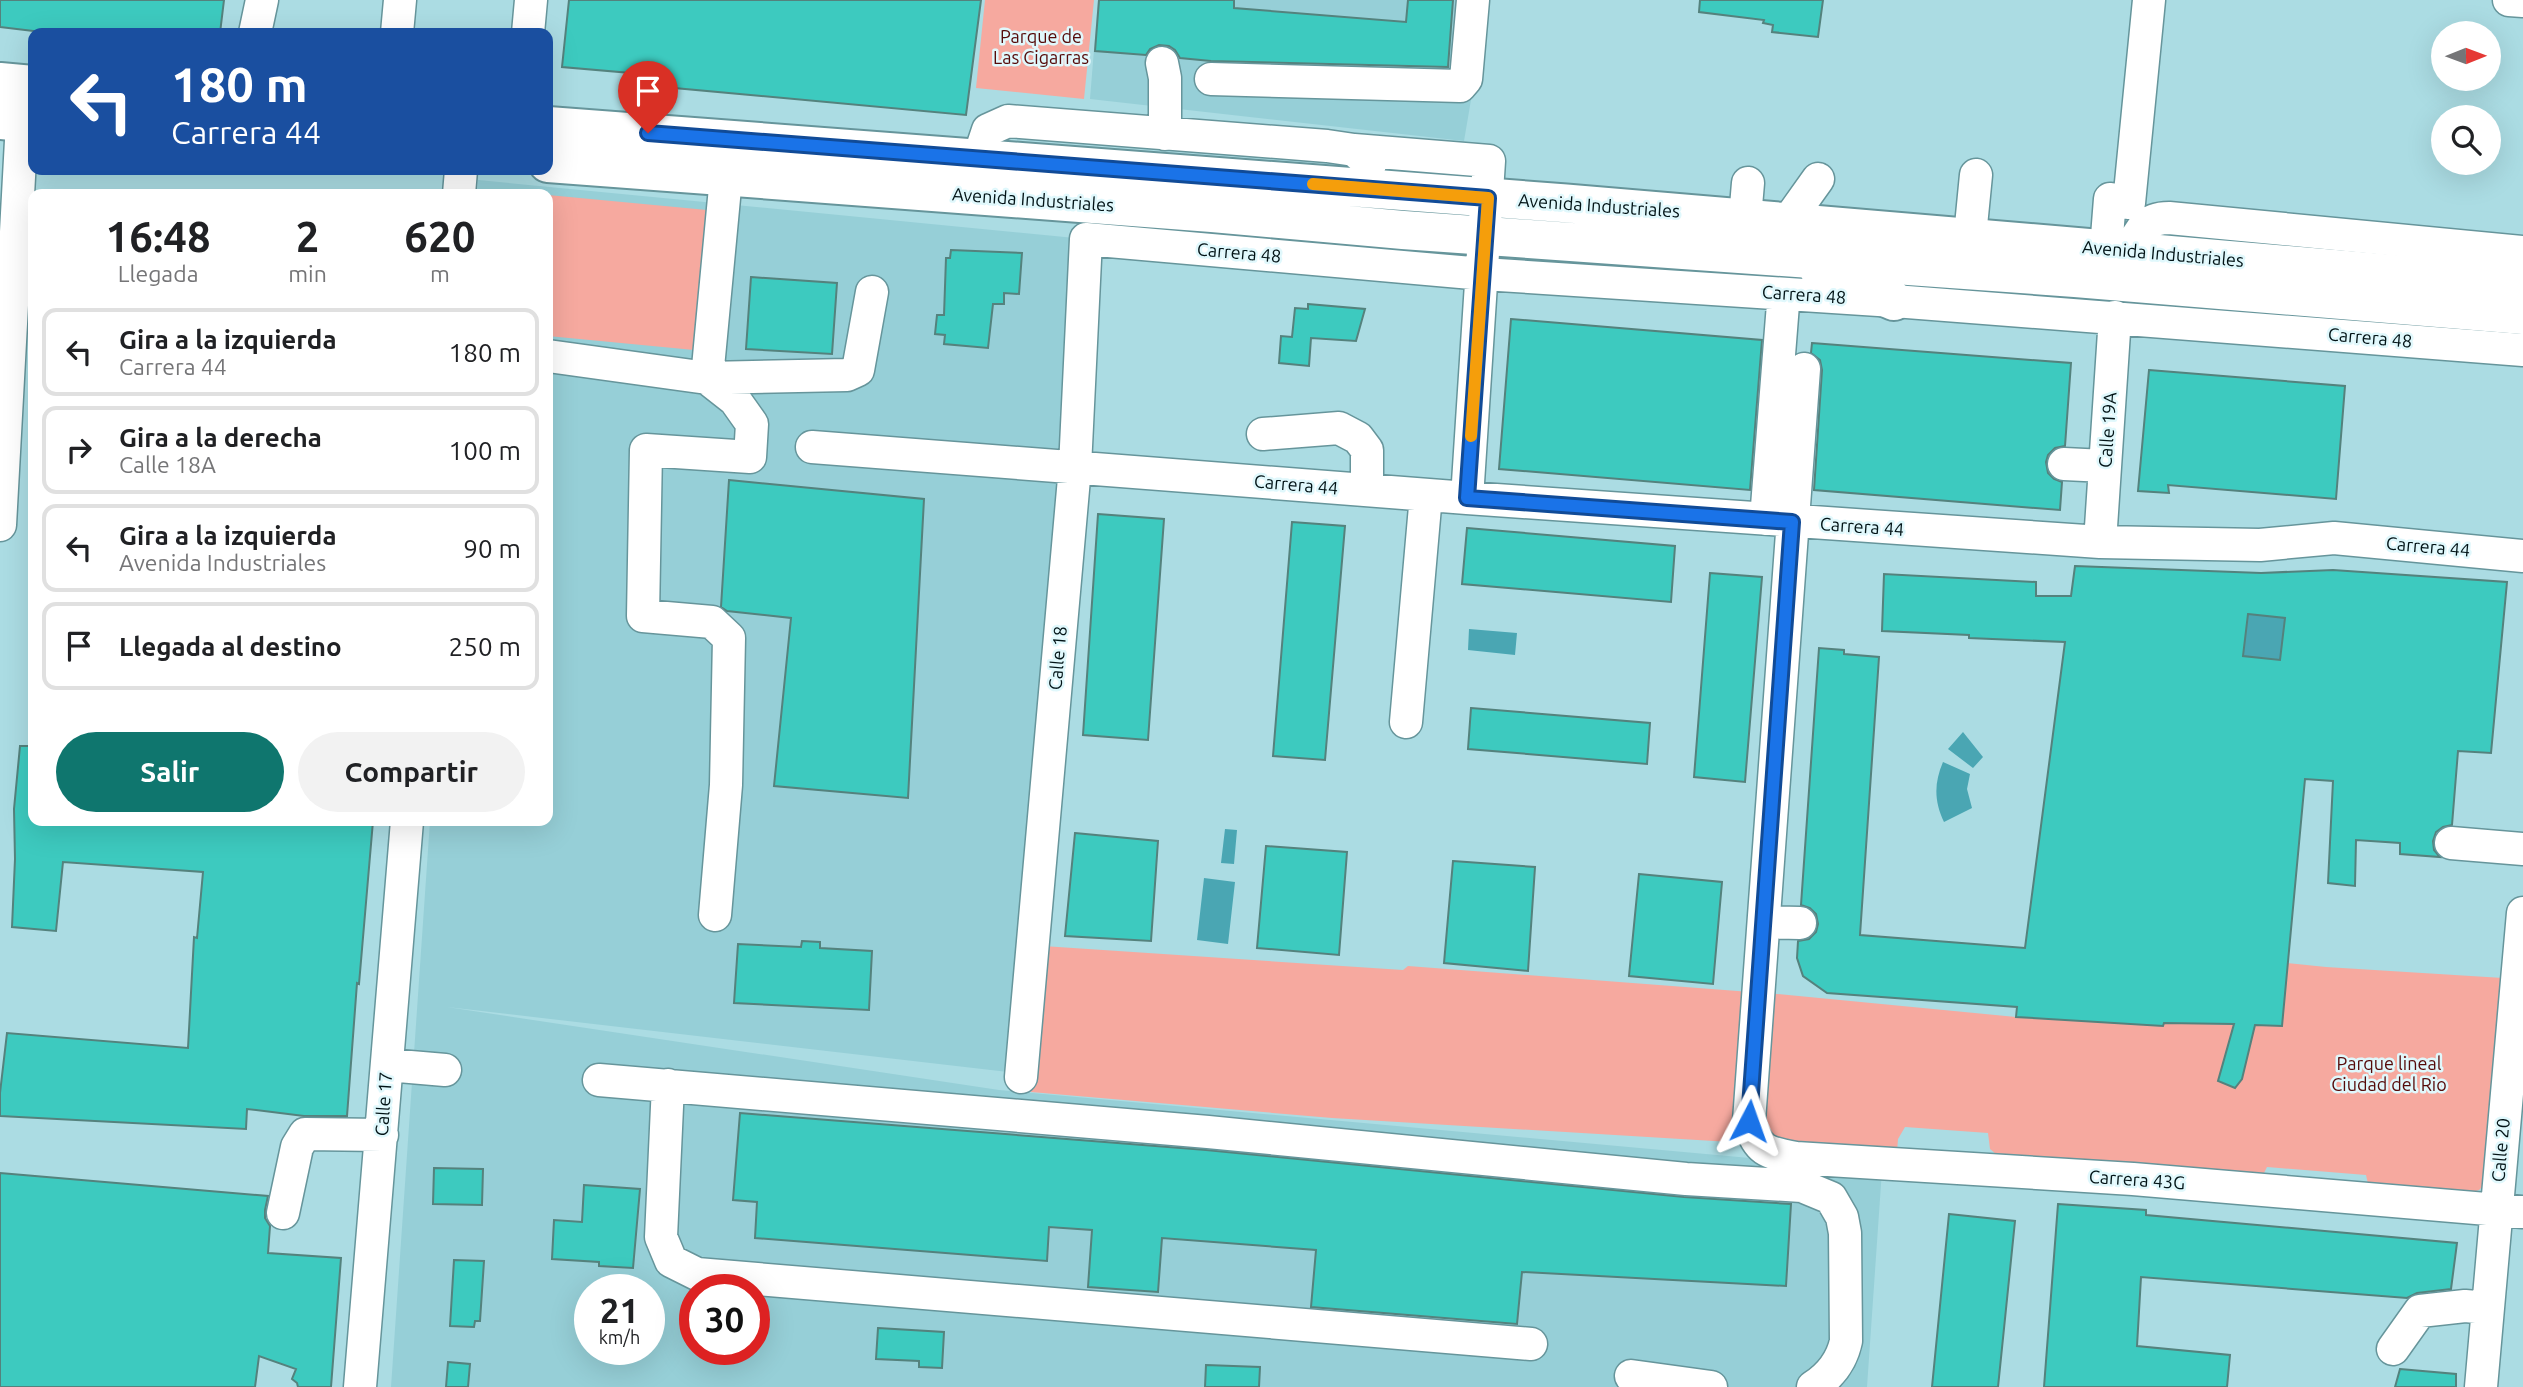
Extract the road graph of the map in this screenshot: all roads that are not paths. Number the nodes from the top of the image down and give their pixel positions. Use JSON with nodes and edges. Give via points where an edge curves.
{"nodes":[{"id":1,"x":262,"y":0,"type":"edge"},
{"id":2,"x":400,"y":0,"type":"edge"},
{"id":3,"x":531,"y":0,"type":"edge"},
{"id":4,"x":1474,"y":0,"type":"edge"},
{"id":5,"x":2149,"y":0,"type":"edge"},
{"id":6,"x":2509,"y":0,"type":"edge"},
{"id":7,"x":2523,"y":1,"type":"edge"},
{"id":8,"x":256,"y":28,"type":"edge"},
{"id":9,"x":397,"y":28,"type":"edge"},
{"id":10,"x":528,"y":28,"type":"edge"},
{"id":11,"x":1161,"y":63,"type":"dead end"},
{"id":12,"x":1211,"y":79,"type":"dead end"},
{"id":13,"x":0,"y":82,"type":"edge"},
{"id":14,"x":28,"y":85,"type":"edge"},
{"id":15,"x":18,"y":122,"type":"edge"},
{"id":16,"x":553,"y":126,"type":"edge"},
{"id":17,"x":1165,"y":134,"type":"junction"},
{"id":18,"x":1354,"y":150,"type":"junction"},
{"id":19,"x":979,"y":157,"type":"junction"},
{"id":20,"x":553,"y":163,"type":"edge"},
{"id":21,"x":1976,"y":175,"type":"dead end"},
{"id":22,"x":726,"y":177,"type":"junction"},
{"id":23,"x":1400,"y":191,"type":"junction"},
{"id":24,"x":1488,"y":198,"type":"junction"},
{"id":25,"x":1829,"y":224,"type":"junction"},
{"id":26,"x":1485,"y":236,"type":"junction"},
{"id":27,"x":1969,"y":236,"type":"junction"},
{"id":28,"x":1086,"y":239,"type":"joint"},
{"id":29,"x":1790,"y":239,"type":"junction"},
{"id":30,"x":2118,"y":250,"type":"junction"},
{"id":31,"x":2523,"y":252,"type":"edge"},
{"id":32,"x":1483,"y":274,"type":"junction"},
{"id":33,"x":2523,"y":285,"type":"edge"},
{"id":34,"x":872,"y":292,"type":"dead end"},
{"id":35,"x":1894,"y":301,"type":"junction"},
{"id":36,"x":1783,"y":304,"type":"dead end"},
{"id":37,"x":2523,"y":315,"type":"edge"},
{"id":38,"x":2115,"y":317,"type":"junction"},
{"id":39,"x":2523,"y":350,"type":"edge"},
{"id":40,"x":553,"y":357,"type":"edge"},
{"id":41,"x":1804,"y":369,"type":"dead end"},
{"id":42,"x":707,"y":377,"type":"junction"},
{"id":43,"x":1263,"y":434,"type":"dead end"},
{"id":44,"x":811,"y":447,"type":"dead end"},
{"id":45,"x":2064,"y":464,"type":"dead end"},
{"id":46,"x":2105,"y":466,"type":"junction"},
{"id":47,"x":1075,"y":467,"type":"junction"},
{"id":48,"x":1367,"y":490,"type":"junction"},
{"id":49,"x":1426,"y":495,"type":"junction"},
{"id":50,"x":1467,"y":498,"type":"junction"},
{"id":51,"x":1779,"y":521,"type":"junction"},
{"id":52,"x":0,"y":525,"type":"edge"},
{"id":53,"x":2100,"y":542,"type":"junction"},
{"id":54,"x":2523,"y":556,"type":"edge"},
{"id":55,"x":1406,"y":722,"type":"dead end"},
{"id":56,"x":407,"y":826,"type":"edge"},
{"id":57,"x":2451,"y":843,"type":"dead end"},
{"id":58,"x":2523,"y":849,"type":"edge"},
{"id":59,"x":2523,"y":913,"type":"edge"},
{"id":60,"x":715,"y":915,"type":"dead end"},
{"id":61,"x":1764,"y":922,"type":"junction"},
{"id":62,"x":1800,"y":923,"type":"dead end"},
{"id":63,"x":387,"y":1065,"type":"junction"},
{"id":64,"x":445,"y":1070,"type":"dead end"},
{"id":65,"x":1021,"y":1077,"type":"dead end"},
{"id":66,"x":599,"y":1080,"type":"dead end"},
{"id":67,"x":668,"y":1086,"type":"junction"},
{"id":68,"x":382,"y":1135,"type":"junction"},
{"id":69,"x":2509,"y":1211,"type":"edge"},
{"id":70,"x":283,"y":1213,"type":"dead end"},
{"id":71,"x":2488,"y":1308,"type":"junction"},
{"id":72,"x":1531,"y":1344,"type":"dead end"},
{"id":73,"x":2393,"y":1349,"type":"dead end"},
{"id":74,"x":1631,"y":1376,"type":"dead end"},
{"id":75,"x":360,"y":1387,"type":"edge"},
{"id":76,"x":1711,"y":1387,"type":"edge"},
{"id":77,"x":1813,"y":1387,"type":"edge"},
{"id":78,"x":2481,"y":1387,"type":"edge"}],
"edges":[{"from":1,"to":8,"type":"street"},
{"from":2,"to":9,"type":"street"},
{"from":3,"to":10,"type":"street"},
{"from":4,"to":12,"type":"street","via":[[1466,79],[1460,86]]},
{"from":5,"to":30,"type":"street","via":[[2119,201]]},
{"from":6,"to":7,"type":"street"},
{"from":11,"to":17,"type":"street"},
{"from":13,"to":14,"type":"main road"},
{"from":15,"to":52,"type":"street"},
{"from":16,"to":19,"type":"main road","name":"Avenida Industriales"},
{"from":17,"to":18,"type":"street"},
{"from":17,"to":19,"type":"street","via":[[1008,121],[988,130]]},
{"from":18,"to":23,"type":"street"},
{"from":18,"to":24,"type":"street","via":[[1489,161]]},
{"from":19,"to":23,"type":"main road","name":"Avenida Industriales"},
{"from":20,"to":22,"type":"main road","name":"Avenida Industriales"},
{"from":21,"to":27,"type":"street"},
{"from":22,"to":26,"type":"main road","name":"Avenida Industriales"},
{"from":22,"to":42,"type":"street"},
{"from":23,"to":24,"type":"main road","name":"Avenida Industriales"},
{"from":24,"to":26,"type":"street"},
{"from":24,"to":29,"type":"main road","name":"Avenida Industriales","via":[[1746,200]]},
{"from":25,"to":27,"type":"main road","name":"Avenida Industriales"},
{"from":25,"to":29,"type":"main road","name":"Avenida Industriales"},
{"from":25,"to":29,"type":"street","via":[[1816,181]]},
{"from":26,"to":29,"type":"main road","name":"Avenida Industriales"},
{"from":26,"to":32,"type":"street"},
{"from":27,"to":30,"type":"main road","name":"Avenida Industriales"},
{"from":28,"to":32,"type":"street","name":"Carrera 48"},
{"from":28,"to":47,"type":"street","name":"Calle 18"},
{"from":29,"to":35,"type":"main road"},
{"from":29,"to":37,"type":"main road","name":"Avenida Industriales"},
{"from":30,"to":31,"type":"street","via":[[2149,221],[2169,218]]},
{"from":30,"to":33,"type":"main road","name":"Avenida Industriales"},
{"from":32,"to":35,"type":"street","name":"Carrera 48"},
{"from":32,"to":50,"type":"street"},
{"from":34,"to":42,"type":"street","via":[[858,370],[847,375]]},
{"from":35,"to":38,"type":"street","name":"Carrera 48"},
{"from":36,"to":51,"type":"street"},
{"from":38,"to":39,"type":"street","name":"Carrera 48"},
{"from":38,"to":46,"type":"street","name":"Calle 19A"},
{"from":40,"to":42,"type":"street"},
{"from":41,"to":51,"type":"street"},
{"from":42,"to":60,"type":"street","via":[[735,400],[752,424],[750,457],[646,450],[643,616],[712,622],[729,638],[726,785]]},
{"from":43,"to":48,"type":"street","via":[[1339,428],[1358,438],[1367,450]]},
{"from":44,"to":47,"type":"street","name":"Carrera 44"},
{"from":45,"to":46,"type":"street"},
{"from":46,"to":53,"type":"street","name":"Calle 19A"},
{"from":47,"to":48,"type":"street","name":"Carrera 44"},
{"from":47,"to":65,"type":"street","name":"Calle 18"},
{"from":48,"to":49,"type":"street","name":"Carrera 44"},
{"from":49,"to":50,"type":"street","name":"Carrera 44"},
{"from":49,"to":55,"type":"street"},
{"from":50,"to":51,"type":"street","name":"Carrera 44"},
{"from":51,"to":53,"type":"street","name":"Carrera 44"},
{"from":51,"to":61,"type":"street"},
{"from":53,"to":54,"type":"street","name":"Carrera 44","via":[[2260,545],[2334,538]]},
{"from":56,"to":63,"type":"street","name":"Calle 17"},
{"from":57,"to":58,"type":"street"},
{"from":59,"to":69,"type":"street","name":"Calle 20"},
{"from":61,"to":62,"type":"street"},
{"from":61,"to":69,"type":"street","name":"Carrera 43G","via":[[1749,1121],[1755,1141],[1771,1154]]},
{"from":63,"to":64,"type":"street"},
{"from":63,"to":68,"type":"street","name":"Calle 17"},
{"from":66,"to":67,"type":"street"},
{"from":67,"to":72,"type":"street","via":[[661,1237],[671,1262],[697,1275]]},
{"from":67,"to":77,"type":"street","via":[[1802,1186],[1831,1198],[1845,1233],[1846,1341],[1824,1380]]},
{"from":68,"to":70,"type":"street","via":[[305,1133],[297,1147]]},
{"from":68,"to":75,"type":"street","name":"Calle 17"},
{"from":69,"to":71,"type":"street","name":"Calle 20"},
{"from":71,"to":73,"type":"street","via":[[2420,1311]]},
{"from":71,"to":78,"type":"street","name":"Calle 20"},
{"from":74,"to":76,"type":"street"}]}
